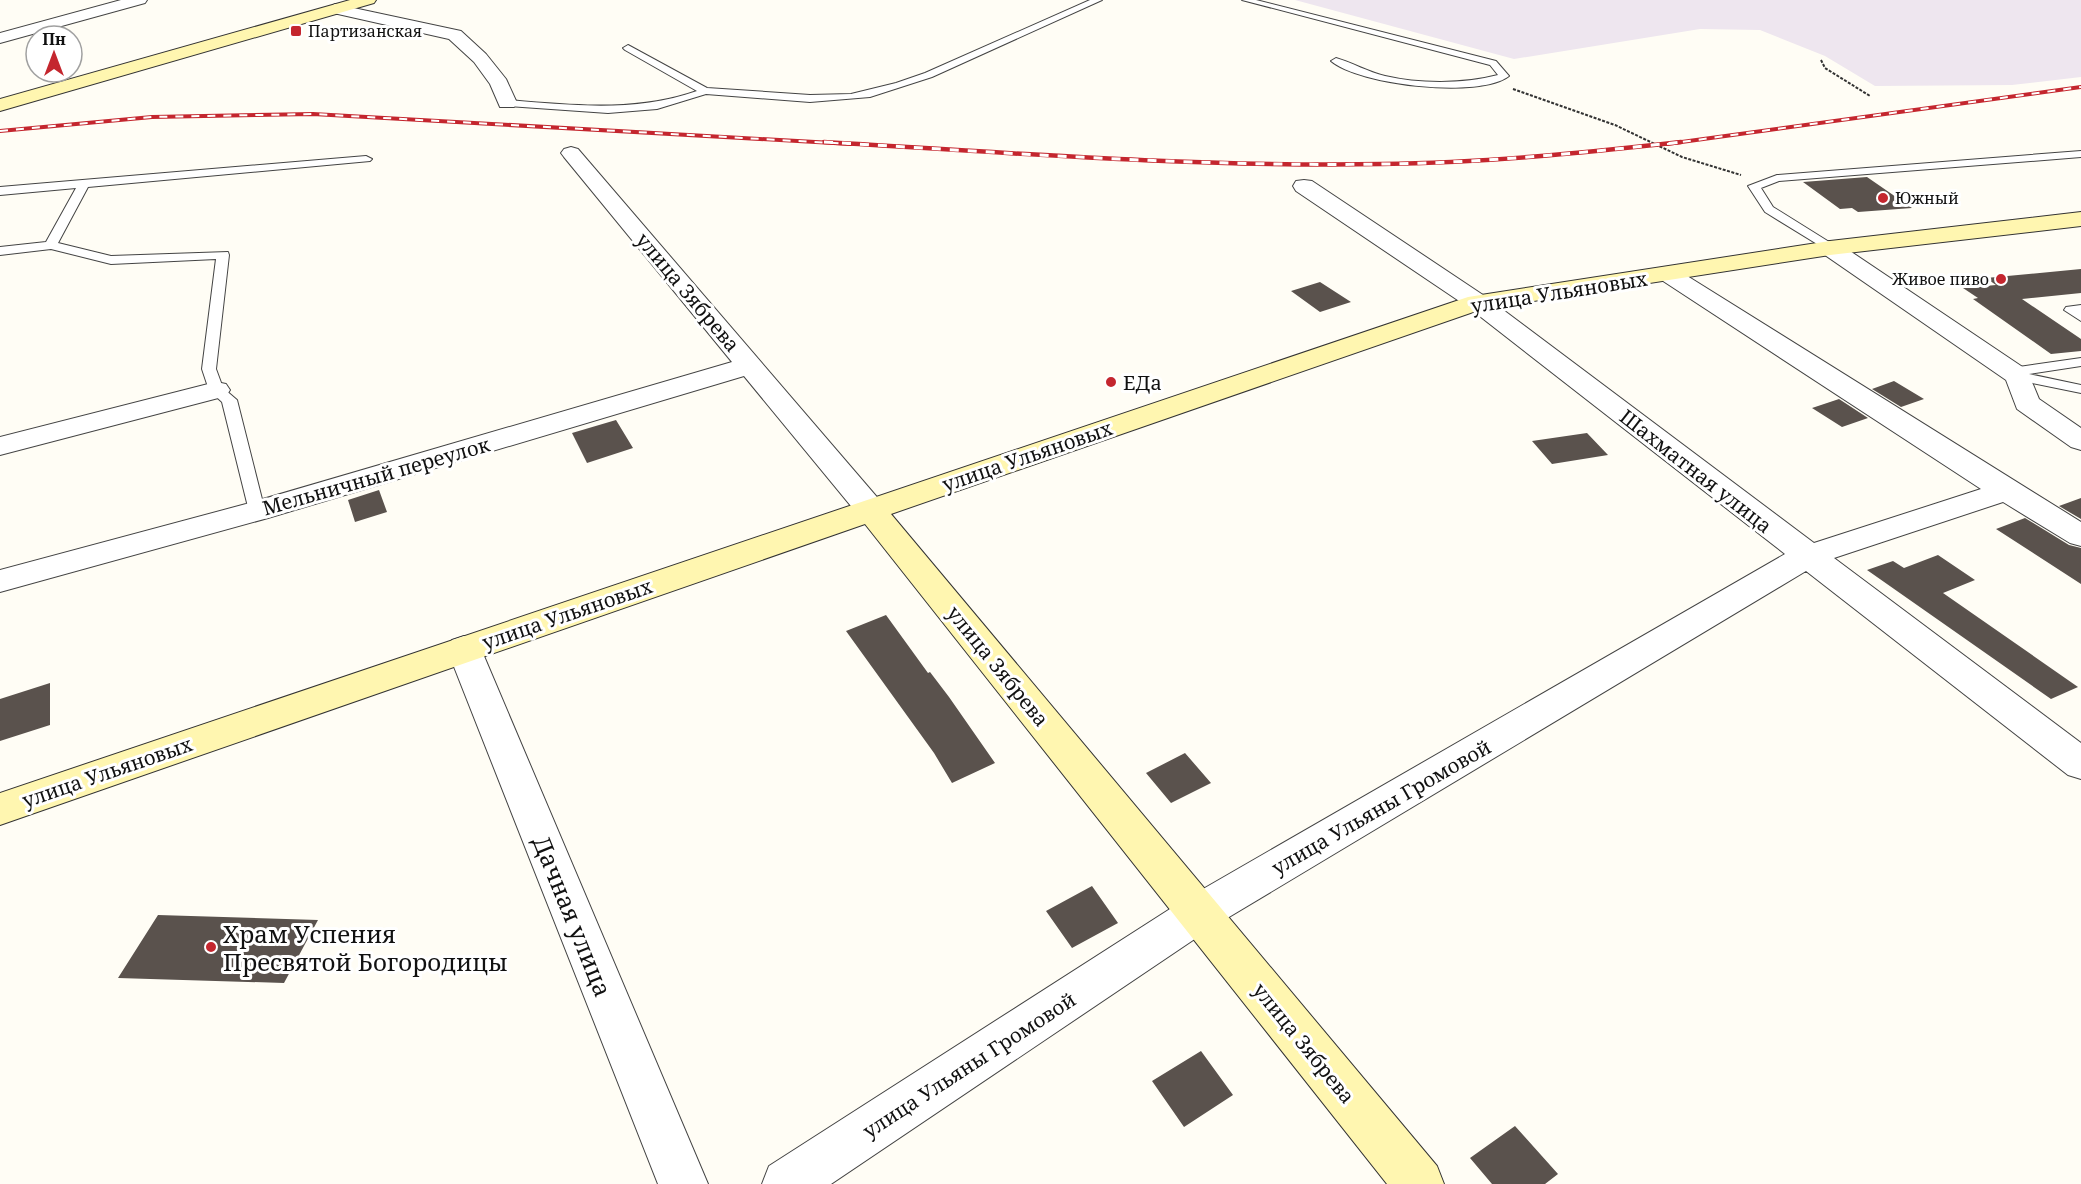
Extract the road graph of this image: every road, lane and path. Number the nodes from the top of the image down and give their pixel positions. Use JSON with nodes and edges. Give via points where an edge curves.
{"nodes":[{"id":1,"x":139,"y":0,"type":"edge"},
{"id":2,"x":368,"y":0,"type":"edge"},
{"id":3,"x":1098,"y":0,"type":"edge"},
{"id":4,"x":1246,"y":0,"type":"edge"},
{"id":5,"x":303,"y":2,"type":"dead end"},
{"id":6,"x":335,"y":9,"type":"junction"},
{"id":7,"x":0,"y":38,"type":"edge"},
{"id":8,"x":628,"y":48,"type":"dead end"},
{"id":9,"x":1821,"y":60,"type":"dead end"},
{"id":10,"x":1336,"y":61,"type":"dead end"},
{"id":11,"x":1488,"y":81,"type":"junction"},
{"id":12,"x":705,"y":91,"type":"junction"},
{"id":13,"x":1870,"y":96,"type":"dead end"},
{"id":14,"x":507,"y":103,"type":"joint"},
{"id":15,"x":2,"y":105,"type":"edge"},
{"id":16,"x":571,"y":153,"type":"dead end"},
{"id":17,"x":2081,"y":154,"type":"edge"},
{"id":18,"x":366,"y":159,"type":"dead end"},
{"id":19,"x":1765,"y":182,"type":"junction"},
{"id":20,"x":84,"y":183,"type":"junction"},
{"id":21,"x":1304,"y":186,"type":"dead end"},
{"id":22,"x":0,"y":191,"type":"edge"},
{"id":23,"x":2081,"y":219,"type":"edge"},
{"id":24,"x":51,"y":245,"type":"junction"},
{"id":25,"x":1830,"y":248,"type":"junction"},
{"id":26,"x":0,"y":251,"type":"edge"},
{"id":27,"x":1668,"y":274,"type":"junction"},
{"id":28,"x":1477,"y":302,"type":"junction"},
{"id":29,"x":2081,"y":309,"type":"edge"},
{"id":30,"x":2081,"y":317,"type":"edge"},
{"id":31,"x":2081,"y":362,"type":"edge"},
{"id":32,"x":751,"y":365,"type":"junction"},
{"id":33,"x":2015,"y":374,"type":"junction"},
{"id":34,"x":2081,"y":389,"type":"edge"},
{"id":35,"x":216,"y":390,"type":"junction"},
{"id":36,"x":2081,"y":441,"type":"edge"},
{"id":37,"x":0,"y":446,"type":"edge"},
{"id":38,"x":2006,"y":491,"type":"junction"},
{"id":39,"x":871,"y":510,"type":"junction"},
{"id":40,"x":257,"y":511,"type":"junction"},
{"id":41,"x":2081,"y":536,"type":"edge"},
{"id":42,"x":1807,"y":556,"type":"junction"},
{"id":43,"x":0,"y":581,"type":"edge"},
{"id":44,"x":464,"y":649,"type":"junction"},
{"id":45,"x":2081,"y":764,"type":"edge"},
{"id":46,"x":0,"y":809,"type":"edge"},
{"id":47,"x":1199,"y":913,"type":"junction"},
{"id":48,"x":683,"y":1184,"type":"edge"},
{"id":49,"x":787,"y":1184,"type":"edge"},
{"id":50,"x":1419,"y":1184,"type":"edge"}],
"edges":[{"from":1,"to":7,"type":"street"},
{"from":2,"to":6,"type":"street"},
{"from":3,"to":12,"type":"lane","via":[[939,73],[869,94],[840,98]]},
{"from":4,"to":11,"type":"lane","via":[[1493,63],[1504,76]]},
{"from":5,"to":6,"type":"street"},
{"from":6,"to":14,"type":"street","via":[[455,35],[493,75]]},
{"from":6,"to":15,"type":"street"},
{"from":8,"to":12,"type":"lane"},
{"from":9,"to":13,"type":"path","via":[[1825,68]]},
{"from":10,"to":11,"type":"lane","via":[[1385,79]]},
{"from":11,"to":19,"type":"path","via":[[1581,111],[1682,157]]},
{"from":12,"to":14,"type":"lane","via":[[679,102],[645,109]]},
{"from":16,"to":32,"type":"street","name":"улица Зябрева"},
{"from":17,"to":19,"type":"lane"},
{"from":18,"to":20,"type":"lane"},
{"from":19,"to":25,"type":"lane","via":[[1754,186],[1769,209]]},
{"from":20,"to":22,"type":"lane"},
{"from":20,"to":24,"type":"lane"},
{"from":21,"to":28,"type":"street","name":"Шахматная улица"},
{"from":23,"to":25,"type":"street","name":"улица Ульяновых"},
{"from":24,"to":26,"type":"lane"},
{"from":24,"to":35,"type":"lane","via":[[111,260],[223,255],[209,369]]},
{"from":25,"to":27,"type":"street","name":"улица Ульяновых"},
{"from":25,"to":33,"type":"street"},
{"from":27,"to":28,"type":"street","name":"улица Ульяновых"},
{"from":27,"to":38,"type":"street"},
{"from":28,"to":39,"type":"street","name":"улица Ульяновых"},
{"from":28,"to":42,"type":"street","name":"Шахматная улица"},
{"from":29,"to":30,"type":"lane","via":[[2071,310]]},
{"from":31,"to":33,"type":"lane"},
{"from":32,"to":39,"type":"street","name":"улица Зябрева"},
{"from":32,"to":40,"type":"street","name":"Мельничный переулок"},
{"from":33,"to":34,"type":"lane"},
{"from":33,"to":36,"type":"street","via":[[2027,403]]},
{"from":35,"to":37,"type":"street"},
{"from":35,"to":40,"type":"lane","via":[[229,400]]},
{"from":38,"to":41,"type":"street"},
{"from":38,"to":42,"type":"street","name":"улица Ульяны Громовой"},
{"from":39,"to":44,"type":"street","name":"улица Ульяновых"},
{"from":39,"to":47,"type":"street","name":"улица Зябрева"},
{"from":40,"to":43,"type":"street","name":"Мельничный переулок"},
{"from":42,"to":45,"type":"street","name":"Шахматная улица"},
{"from":42,"to":47,"type":"street","name":"улица Ульяны Громовой"},
{"from":44,"to":46,"type":"street","name":"улица Ульяновых"},
{"from":44,"to":48,"type":"street","name":"Дачная улица"},
{"from":47,"to":49,"type":"street","name":"улица Ульяны Громовой"},
{"from":47,"to":50,"type":"street","name":"улица Зябрева"}]}
